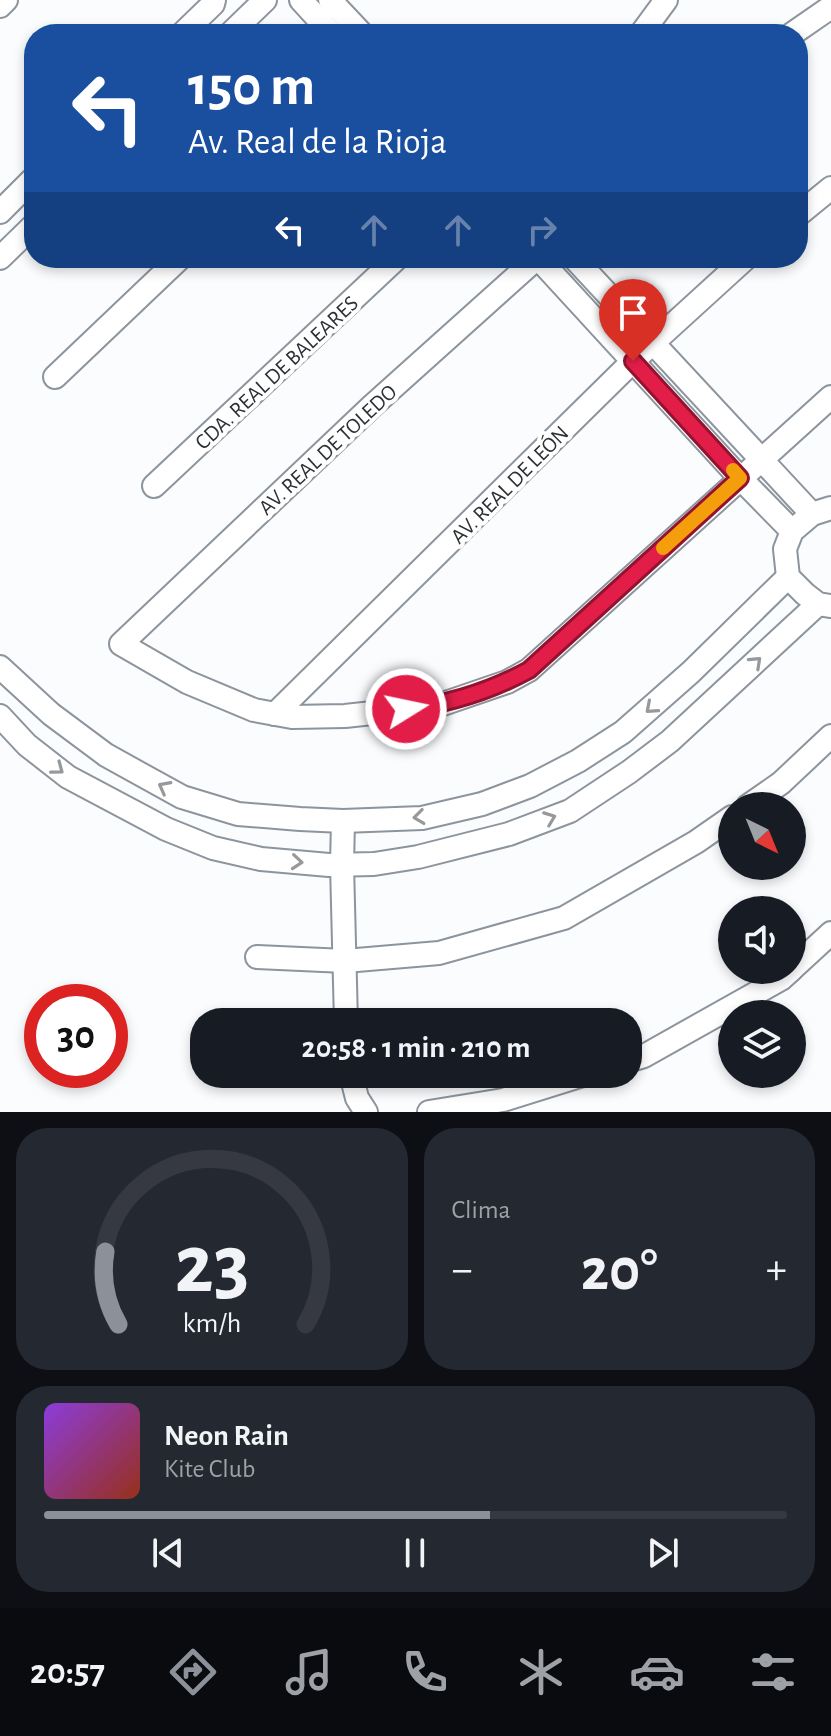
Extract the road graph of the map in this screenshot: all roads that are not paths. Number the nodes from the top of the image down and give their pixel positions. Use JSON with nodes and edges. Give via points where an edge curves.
{"nodes":[{"id":1,"x":6,"y":0,"type":"edge"},
{"id":2,"x":214,"y":0,"type":"edge"},
{"id":3,"x":265,"y":0,"type":"edge"},
{"id":4,"x":301,"y":0,"type":"edge"},
{"id":5,"x":330,"y":0,"type":"edge"},
{"id":6,"x":666,"y":0,"type":"edge"},
{"id":7,"x":0,"y":6,"type":"edge"},
{"id":8,"x":831,"y":7,"type":"edge"},
{"id":9,"x":192,"y":24,"type":"edge"},
{"id":10,"x":240,"y":24,"type":"edge"},
{"id":11,"x":323,"y":24,"type":"edge"},
{"id":12,"x":353,"y":24,"type":"edge"},
{"id":13,"x":648,"y":24,"type":"edge"},
{"id":14,"x":806,"y":24,"type":"edge"},
{"id":15,"x":24,"y":188,"type":"edge"},
{"id":16,"x":831,"y":188,"type":"edge"},
{"id":17,"x":808,"y":207,"type":"edge"},
{"id":18,"x":0,"y":212,"type":"edge"},
{"id":19,"x":24,"y":235,"type":"edge"},
{"id":20,"x":0,"y":258,"type":"edge"},
{"id":21,"x":169,"y":268,"type":"edge"},
{"id":22,"x":386,"y":268,"type":"edge"},
{"id":23,"x":527,"y":268,"type":"edge"},
{"id":24,"x":547,"y":268,"type":"edge"},
{"id":25,"x":584,"y":268,"type":"edge"},
{"id":26,"x":735,"y":268,"type":"edge"},
{"id":27,"x":654,"y":342,"type":"junction"},
{"id":28,"x":633,"y":361,"type":"junction"},
{"id":29,"x":55,"y":377,"type":"dead end"},
{"id":30,"x":831,"y":397,"type":"edge"},
{"id":31,"x":761,"y":459,"type":"junction"},
{"id":32,"x":740,"y":478,"type":"junction"},
{"id":33,"x":154,"y":486,"type":"dead end"},
{"id":34,"x":822,"y":511,"type":"edge"},
{"id":35,"x":792,"y":531,"type":"junction"},
{"id":36,"x":788,"y":577,"type":"junction"},
{"id":37,"x":824,"y":605,"type":"edge"},
{"id":38,"x":0,"y":667,"type":"edge"},
{"id":39,"x":275,"y":714,"type":"junction"},
{"id":40,"x":0,"y":716,"type":"edge"},
{"id":41,"x":831,"y":736,"type":"edge"},
{"id":42,"x":768,"y":792,"type":"edge"},
{"id":43,"x":343,"y":821,"type":"junction"},
{"id":44,"x":718,"y":827,"type":"edge"},
{"id":45,"x":342,"y":865,"type":"junction"},
{"id":46,"x":831,"y":933,"type":"edge"},
{"id":47,"x":806,"y":956,"type":"edge"},
{"id":48,"x":257,"y":957,"type":"dead end"},
{"id":49,"x":345,"y":961,"type":"junction"},
{"id":50,"x":772,"y":984,"type":"edge"},
{"id":51,"x":346,"y":1008,"type":"edge"},
{"id":52,"x":642,"y":1057,"type":"edge"},
{"id":53,"x":354,"y":1088,"type":"edge"},
{"id":54,"x":541,"y":1088,"type":"edge"},
{"id":55,"x":366,"y":1112,"type":"edge"},
{"id":56,"x":429,"y":1112,"type":"edge"}],
"edges":[{"from":1,"to":7,"type":"street"},
{"from":2,"to":9,"type":"street"},
{"from":3,"to":10,"type":"street"},
{"from":4,"to":11,"type":"street"},
{"from":5,"to":12,"type":"street"},
{"from":6,"to":13,"type":"street"},
{"from":8,"to":14,"type":"street"},
{"from":15,"to":18,"type":"street"},
{"from":16,"to":17,"type":"street"},
{"from":19,"to":20,"type":"street"},
{"from":21,"to":29,"type":"street"},
{"from":22,"to":33,"type":"street","name":"CDA. REAL DE BALEARES"},
{"from":23,"to":39,"type":"street","name":"AV. REAL DE TOLEDO","via":[[121,644],[187,682]]},
{"from":24,"to":28,"type":"street"},
{"from":25,"to":27,"type":"street"},
{"from":26,"to":27,"type":"street","name":"AV. REAL DE LEÓN"},
{"from":27,"to":28,"type":"street","name":"AV. REAL DE LEÓN"},
{"from":27,"to":31,"type":"street"},
{"from":28,"to":32,"type":"street"},
{"from":28,"to":39,"type":"street","name":"AV. REAL DE LEÓN"},
{"from":30,"to":31,"type":"street"},
{"from":31,"to":32,"type":"street"},
{"from":31,"to":34,"type":"street"},
{"from":32,"to":35,"type":"street"},
{"from":32,"to":39,"type":"street","via":[[529,670],[507,682],[437,706],[345,716]]},
{"from":34,"to":35,"type":"street"},
{"from":35,"to":36,"type":"street","via":[[785,549]]},
{"from":36,"to":37,"type":"street"},
{"from":36,"to":43,"type":"street","one_way":true,"via":[[652,708],[578,761],[482,804],[422,818]]},
{"from":45,"to":37,"type":"street","one_way":true,"via":[[418,857],[509,834],[570,811],[670,741]]},
{"from":43,"to":38,"type":"street","one_way":true,"via":[[238,814],[182,797],[106,755]]},
{"from":40,"to":45,"type":"street","one_way":true,"via":[[68,777],[166,829],[261,859]]},
{"from":41,"to":42,"type":"street"},
{"from":43,"to":45,"type":"street"},
{"from":44,"to":49,"type":"street","via":[[564,918],[439,953]]},
{"from":45,"to":49,"type":"street"},
{"from":46,"to":47,"type":"street"},
{"from":48,"to":49,"type":"street"},
{"from":49,"to":51,"type":"street"},
{"from":50,"to":52,"type":"street"},
{"from":53,"to":55,"type":"street"},
{"from":54,"to":56,"type":"street"}]}
